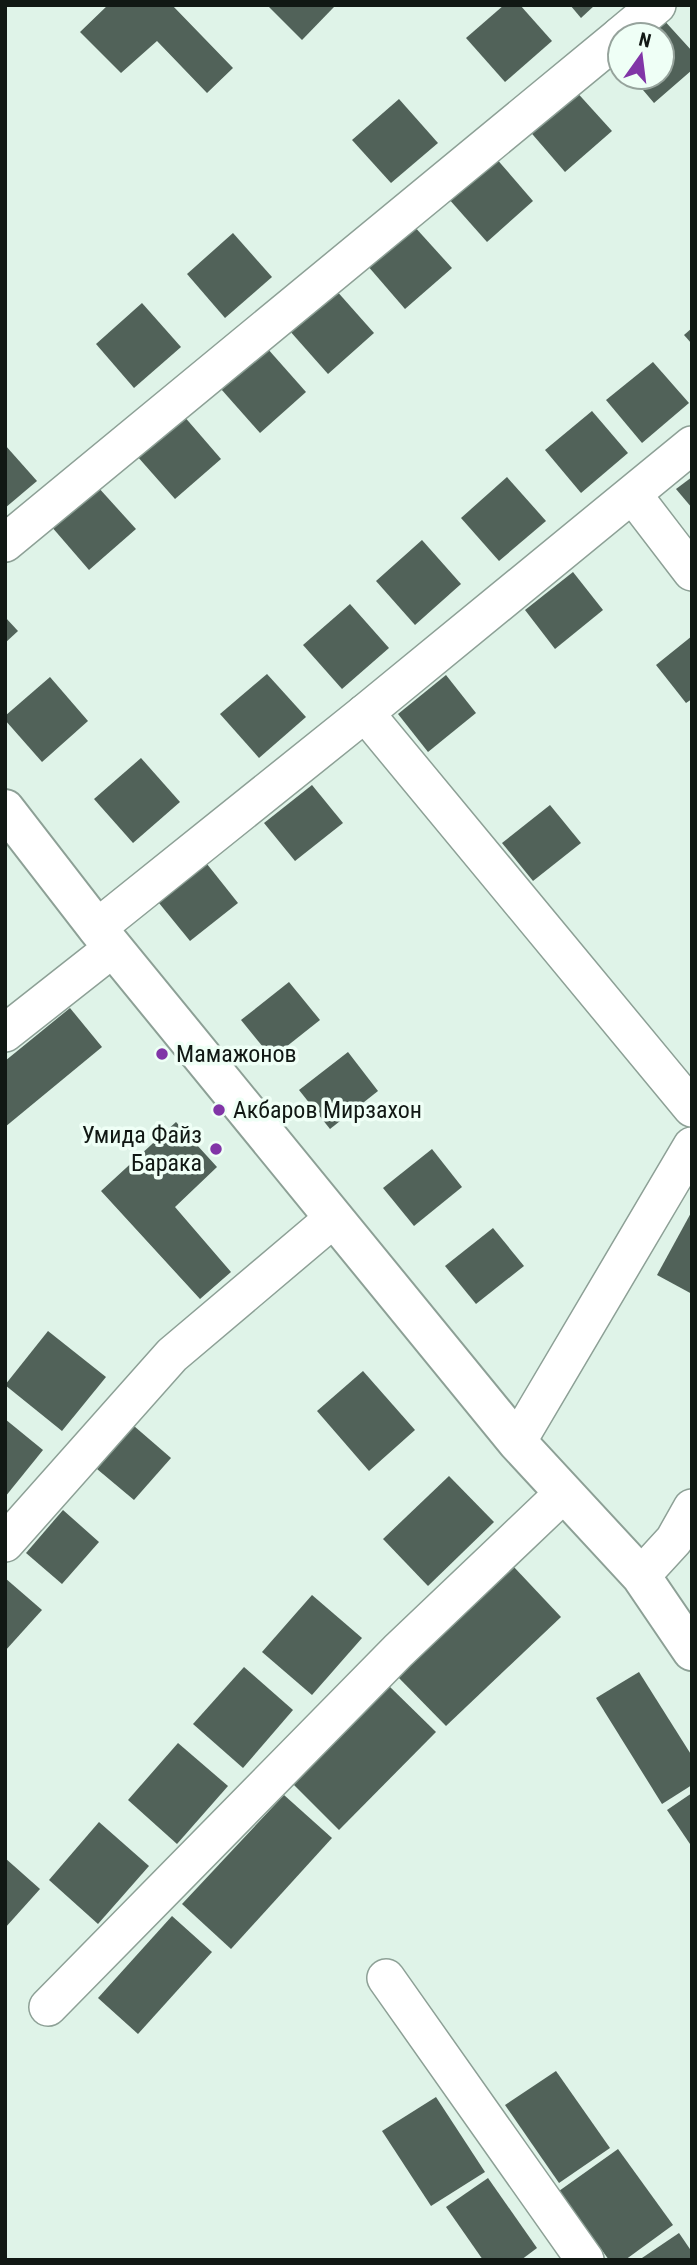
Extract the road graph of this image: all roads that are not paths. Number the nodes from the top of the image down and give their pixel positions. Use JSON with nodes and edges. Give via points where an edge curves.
{"nodes":[{"id":1,"x":657,"y":5,"type":"edge"},
{"id":2,"x":638,"y":21,"type":"edge"},
{"id":3,"x":606,"y":47,"type":"edge"},
{"id":4,"x":692,"y":445,"type":"edge"},
{"id":5,"x":633,"y":495,"type":"junction"},
{"id":6,"x":5,"y":543,"type":"edge"},
{"id":7,"x":692,"y":572,"type":"edge"},
{"id":8,"x":365,"y":713,"type":"junction"},
{"id":9,"x":5,"y":809,"type":"edge"},
{"id":10,"x":105,"y":938,"type":"junction"},
{"id":11,"x":5,"y":1033,"type":"edge"},
{"id":12,"x":692,"y":1108,"type":"edge"},
{"id":13,"x":692,"y":1146,"type":"edge"},
{"id":14,"x":334,"y":1218,"type":"junction"},
{"id":15,"x":517,"y":1442,"type":"junction"},
{"id":16,"x":564,"y":1493,"type":"junction"},
{"id":17,"x":692,"y":1508,"type":"edge"},
{"id":18,"x":5,"y":1543,"type":"edge"},
{"id":19,"x":641,"y":1576,"type":"junction"},
{"id":20,"x":692,"y":1651,"type":"edge"},
{"id":21,"x":386,"y":1978,"type":"dead end"},
{"id":22,"x":48,"y":2007,"type":"dead end"},
{"id":23,"x":585,"y":2260,"type":"edge"}],
"edges":[{"from":1,"to":2,"type":"street"},
{"from":3,"to":6,"type":"street"},
{"from":4,"to":5,"type":"street"},
{"from":5,"to":7,"type":"street"},
{"from":5,"to":8,"type":"street"},
{"from":8,"to":10,"type":"street"},
{"from":8,"to":12,"type":"street"},
{"from":9,"to":10,"type":"street"},
{"from":10,"to":11,"type":"street"},
{"from":10,"to":14,"type":"street"},
{"from":13,"to":15,"type":"street"},
{"from":14,"to":15,"type":"street"},
{"from":14,"to":18,"type":"street","via":[[172,1355]]},
{"from":15,"to":16,"type":"street"},
{"from":16,"to":19,"type":"street"},
{"from":16,"to":22,"type":"street","via":[[398,1650]]},
{"from":17,"to":19,"type":"street","via":[[674,1540]]},
{"from":19,"to":20,"type":"street"},
{"from":21,"to":23,"type":"street"}]}
